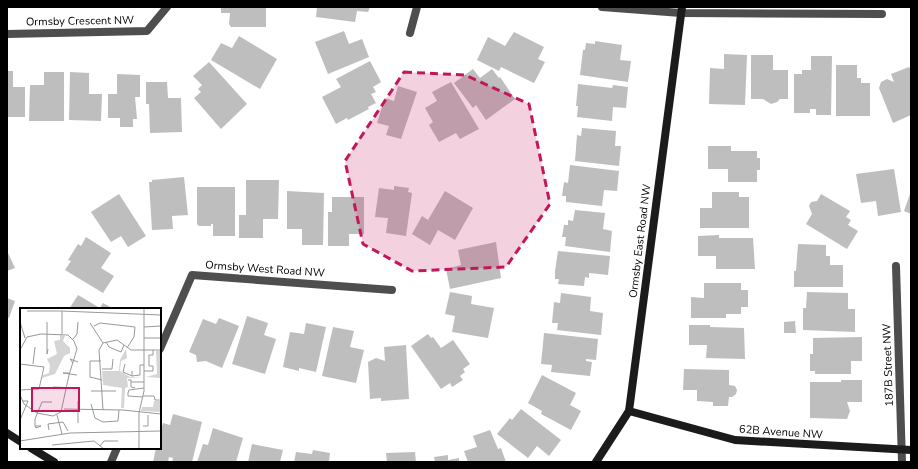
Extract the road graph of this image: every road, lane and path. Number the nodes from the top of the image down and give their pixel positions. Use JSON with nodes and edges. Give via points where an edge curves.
{"nodes":[{"id":1,"x":167,"y":7,"type":"edge"},
{"id":2,"x":417,"y":7,"type":"edge"},
{"id":3,"x":602,"y":7,"type":"edge"},
{"id":4,"x":681,"y":10,"type":"edge"},
{"id":5,"x":882,"y":14,"type":"dead end"},
{"id":6,"x":410,"y":33,"type":"dead end"},
{"id":7,"x":7,"y":34,"type":"edge"},
{"id":8,"x":896,"y":266,"type":"dead end"},
{"id":9,"x":392,"y":290,"type":"dead end"},
{"id":10,"x":161,"y":347,"type":"edge"},
{"id":11,"x":629,"y":411,"type":"junction"},
{"id":12,"x":7,"y":433,"type":"edge"},
{"id":13,"x":20,"y":441,"type":"edge"},
{"id":14,"x":33,"y":449,"type":"edge"},
{"id":15,"x":117,"y":449,"type":"edge"},
{"id":16,"x":911,"y":450,"type":"edge"},
{"id":17,"x":902,"y":451,"type":"junction"},
{"id":18,"x":54,"y":462,"type":"edge"},
{"id":19,"x":111,"y":462,"type":"edge"},
{"id":20,"x":596,"y":462,"type":"edge"},
{"id":21,"x":902,"y":462,"type":"edge"}],
"edges":[{"from":1,"to":7,"type":"street","name":"Ormsby Crescent NW","via":[[147,31]]},
{"from":2,"to":6,"type":"street"},
{"from":3,"to":4,"type":"street"},
{"from":4,"to":5,"type":"street"},
{"from":4,"to":11,"type":"street","name":"Ormsby East Road NW"},
{"from":8,"to":17,"type":"street","name":"187B Street NW"},
{"from":9,"to":10,"type":"street","name":"Ormsby West Road NW","via":[[192,275]]},
{"from":11,"to":17,"type":"street","name":"62B Avenue NW","via":[[735,440]]},
{"from":11,"to":20,"type":"street","name":"Ormsby East Road NW"},
{"from":12,"to":13,"type":"street"},
{"from":14,"to":18,"type":"street"},
{"from":15,"to":19,"type":"street"},
{"from":16,"to":17,"type":"street","name":"62B Avenue NW"},
{"from":17,"to":21,"type":"street","name":"187B Street NW"}]}
